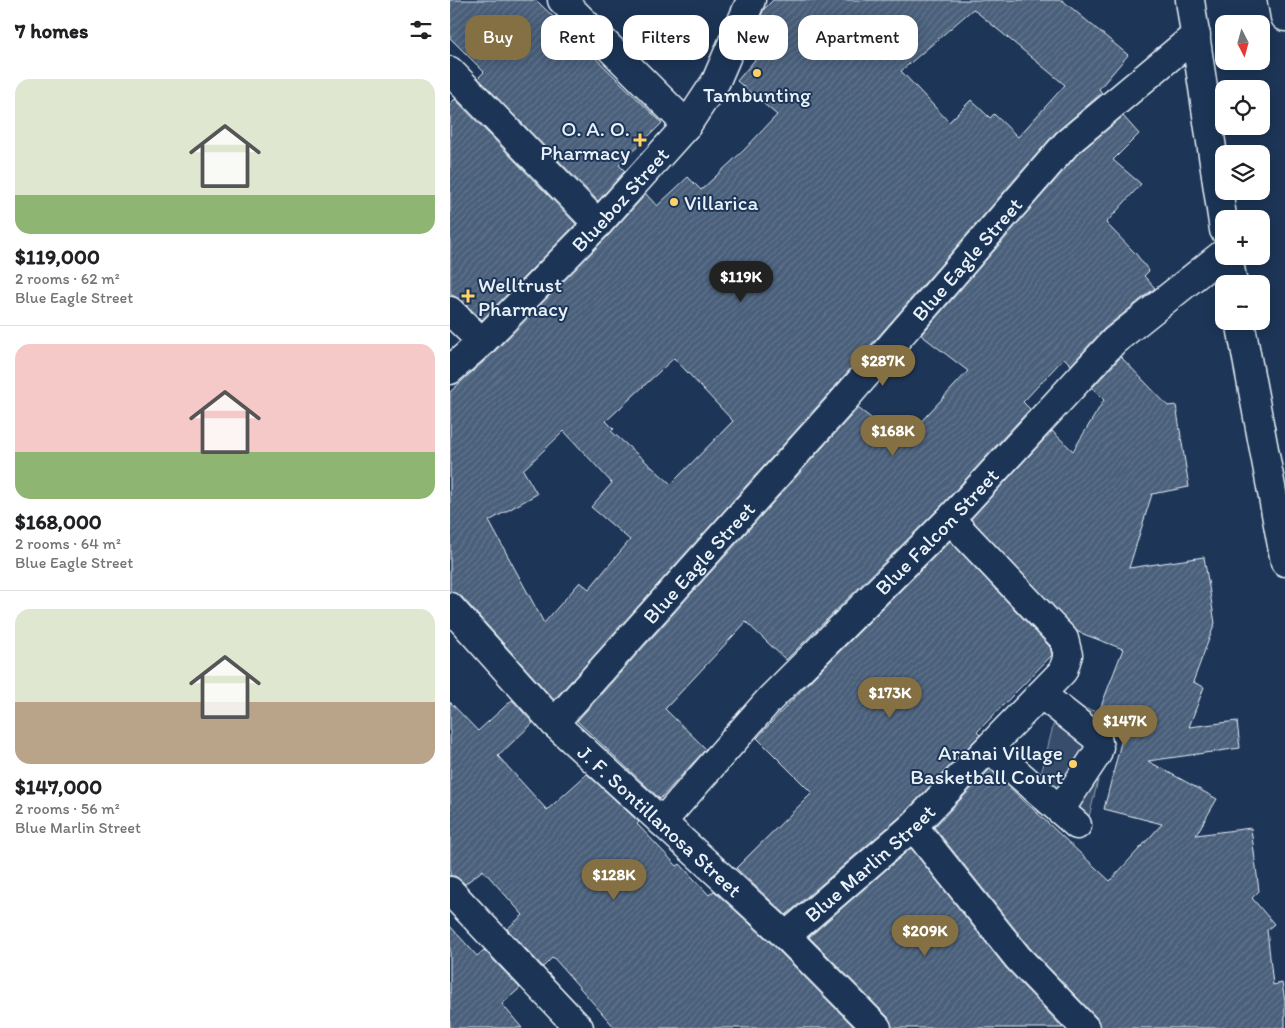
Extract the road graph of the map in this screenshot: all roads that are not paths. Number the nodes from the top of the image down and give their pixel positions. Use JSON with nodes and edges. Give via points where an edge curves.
{"nodes":[{"id":1,"x":562,"y":0,"type":"edge"},
{"id":2,"x":752,"y":0,"type":"edge"},
{"id":3,"x":1190,"y":0,"type":"edge"},
{"id":4,"x":1282,"y":0,"type":"edge"},
{"id":5,"x":1285,"y":17,"type":"edge"},
{"id":6,"x":1196,"y":34,"type":"junction"},
{"id":7,"x":450,"y":71,"type":"edge"},
{"id":8,"x":688,"y":125,"type":"junction"},
{"id":9,"x":1221,"y":210,"type":"edge"},
{"id":10,"x":598,"y":224,"type":"junction"},
{"id":11,"x":1215,"y":260,"type":"edge"},
{"id":12,"x":450,"y":311,"type":"edge"},
{"id":13,"x":1242,"y":330,"type":"edge"},
{"id":14,"x":482,"y":342,"type":"junction"},
{"id":15,"x":450,"y":370,"type":"edge"},
{"id":16,"x":950,"y":519,"type":"junction"},
{"id":17,"x":1285,"y":562,"type":"edge"},
{"id":18,"x":450,"y":607,"type":"edge"},
{"id":19,"x":1041,"y":694,"type":"junction"},
{"id":20,"x":554,"y":723,"type":"junction"},
{"id":21,"x":990,"y":749,"type":"junction"},
{"id":22,"x":662,"y":822,"type":"junction"},
{"id":23,"x":913,"y":826,"type":"junction"},
{"id":24,"x":450,"y":890,"type":"edge"},
{"id":25,"x":786,"y":936,"type":"junction"},
{"id":26,"x":579,"y":1028,"type":"edge"},
{"id":27,"x":877,"y":1028,"type":"edge"},
{"id":28,"x":1085,"y":1028,"type":"edge"}],
"edges":[{"from":1,"to":8,"type":"street"},
{"from":2,"to":8,"type":"street","name":"Blueboz Street","via":[[716,81]]},
{"from":3,"to":6,"type":"street"},
{"from":4,"to":5,"type":"street"},
{"from":6,"to":9,"type":"street"},
{"from":6,"to":20,"type":"street","name":"Blue Eagle Street","via":[[1067,143],[843,401]]},
{"from":7,"to":10,"type":"street"},
{"from":8,"to":10,"type":"street","name":"Blueboz Street"},
{"from":10,"to":14,"type":"street","name":"Blueboz Street"},
{"from":11,"to":16,"type":"street","name":"Blue Falcon Street","via":[[1114,341]]},
{"from":12,"to":14,"type":"street"},
{"from":13,"to":17,"type":"street"},
{"from":14,"to":15,"type":"street","name":"Blueboz Street"},
{"from":16,"to":19,"type":"street","name":"Blue Marlin Street","via":[[1064,639],[1068,655],[1063,671]]},
{"from":16,"to":22,"type":"street","name":"Blue Falcon Street","via":[[770,699]]},
{"from":18,"to":20,"type":"street","name":"J. F. Sontillanosa Street"},
{"from":19,"to":21,"type":"street","name":"Blue Marlin Street"},
{"from":19,"to":21,"type":"street","via":[[1097,738],[1099,747],[1068,818]]},
{"from":20,"to":22,"type":"street","name":"J. F. Sontillanosa Street"},
{"from":21,"to":23,"type":"street","name":"Blue Marlin Street"},
{"from":22,"to":25,"type":"street","name":"J. F. Sontillanosa Street"},
{"from":23,"to":25,"type":"street","name":"Blue Marlin Street"},
{"from":23,"to":28,"type":"street","via":[[1018,958]]},
{"from":24,"to":26,"type":"street"},
{"from":25,"to":27,"type":"street","name":"J. F. Sontillanosa Street"}]}
